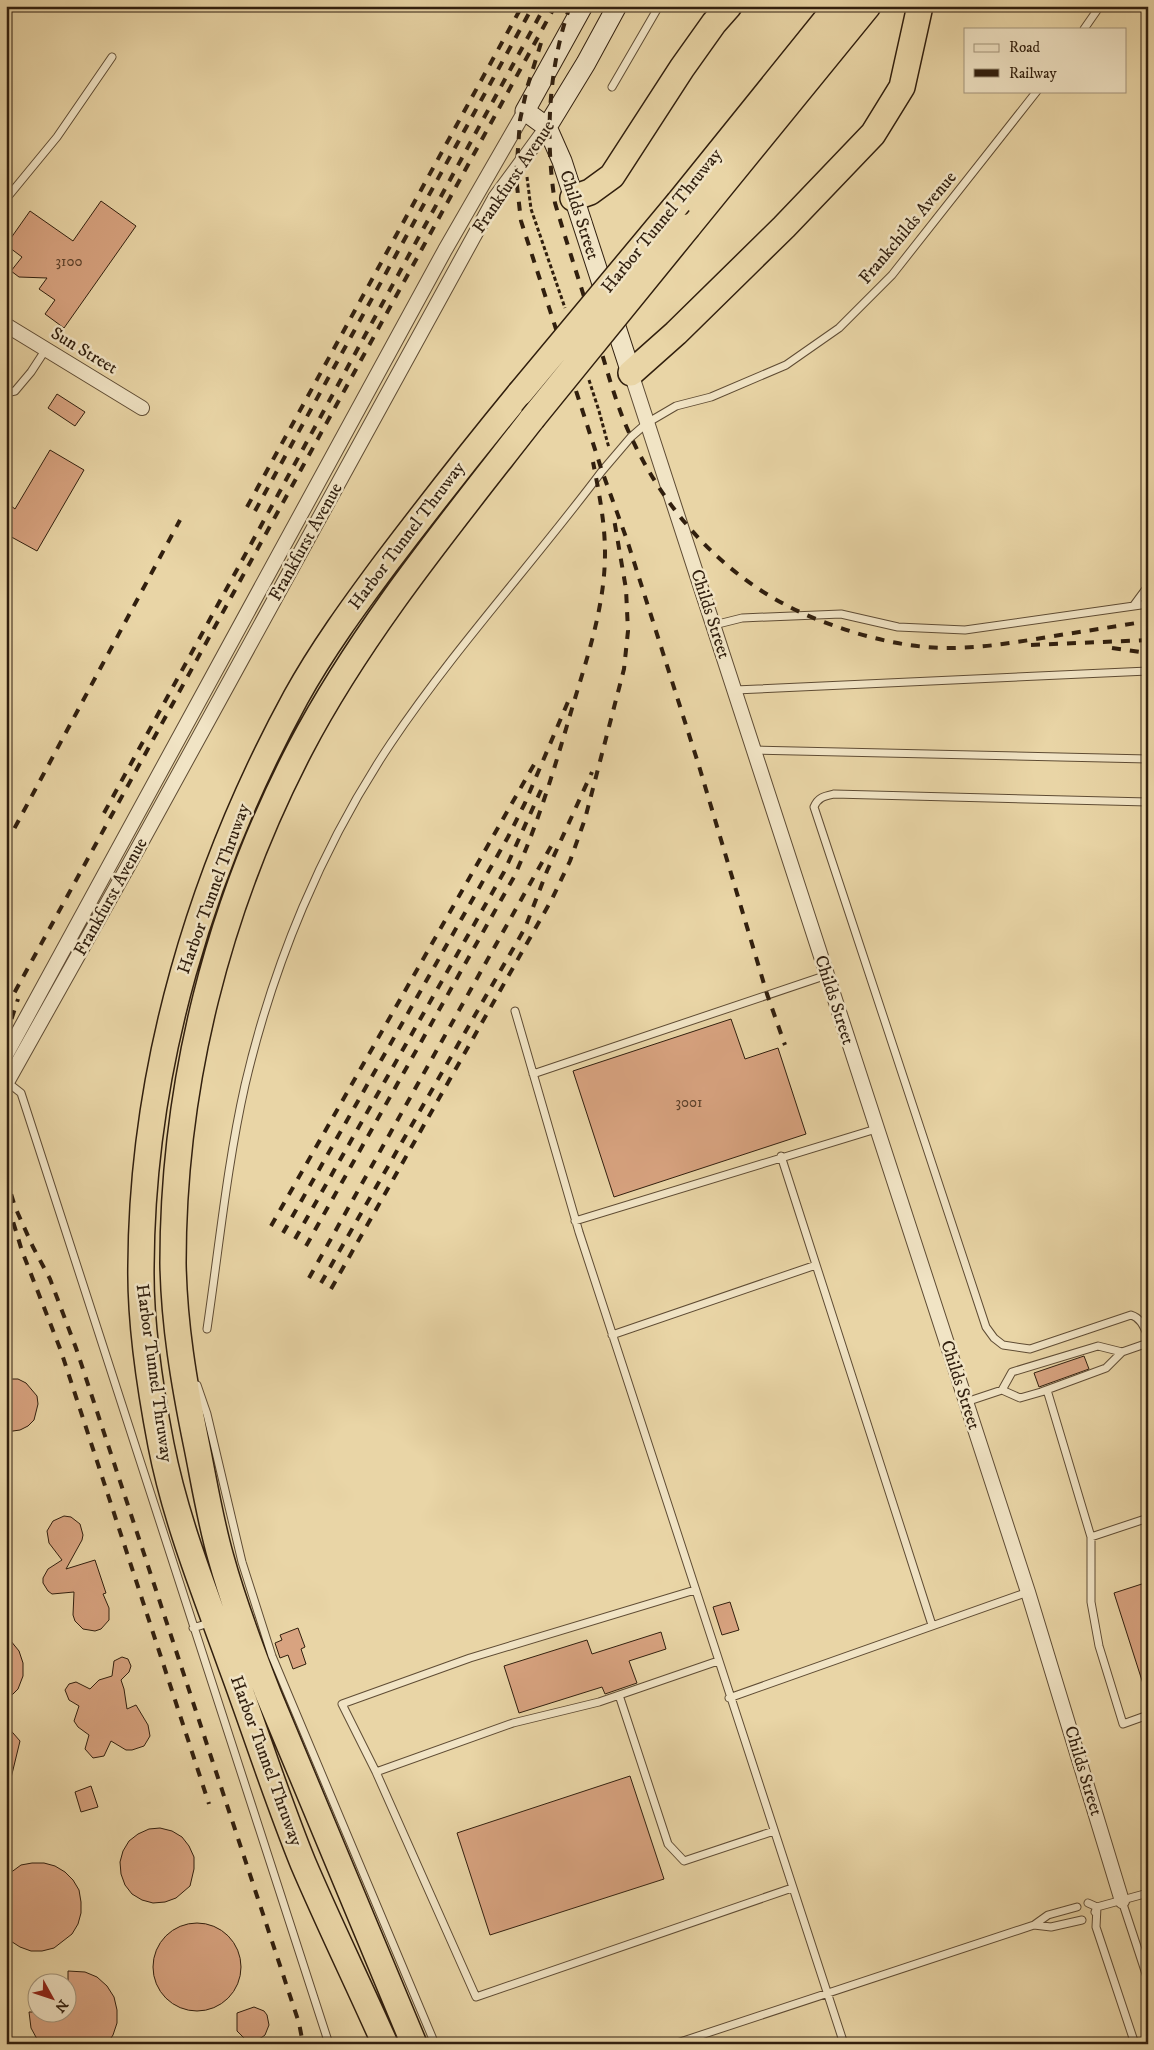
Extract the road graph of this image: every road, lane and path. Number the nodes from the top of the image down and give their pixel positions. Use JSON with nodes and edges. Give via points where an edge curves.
{"nodes":[{"id":1,"x":583,"y":6,"type":"edge"},
{"id":2,"x":616,"y":6,"type":"edge"},
{"id":3,"x":659,"y":6,"type":"edge"},
{"id":4,"x":729,"y":6,"type":"edge"},
{"id":5,"x":837,"y":6,"type":"edge"},
{"id":6,"x":868,"y":6,"type":"edge"},
{"id":7,"x":920,"y":6,"type":"edge"},
{"id":8,"x":1100,"y":6,"type":"edge"},
{"id":9,"x":1085,"y":28,"type":"edge"},
{"id":10,"x":112,"y":57,"type":"dead end"},
{"id":11,"x":612,"y":87,"type":"dead end"},
{"id":12,"x":1036,"y":92,"type":"edge"},
{"id":13,"x":525,"y":110,"type":"junction"},
{"id":14,"x":547,"y":127,"type":"junction"},
{"id":15,"x":573,"y":198,"type":"junction"},
{"id":16,"x":6,"y":199,"type":"edge"},
{"id":17,"x":6,"y":325,"type":"edge"},
{"id":18,"x":46,"y":349,"type":"junction"},
{"id":19,"x":630,"y":373,"type":"junction"},
{"id":20,"x":6,"y":393,"type":"edge"},
{"id":21,"x":142,"y":408,"type":"dead end"},
{"id":22,"x":647,"y":423,"type":"junction"},
{"id":23,"x":1148,"y":586,"type":"edge"},
{"id":24,"x":1148,"y":604,"type":"edge"},
{"id":25,"x":1134,"y":605,"type":"junction"},
{"id":26,"x":714,"y":625,"type":"junction"},
{"id":27,"x":1148,"y":671,"type":"edge"},
{"id":28,"x":735,"y":690,"type":"junction"},
{"id":29,"x":752,"y":750,"type":"junction"},
{"id":30,"x":1148,"y":759,"type":"edge"},
{"id":31,"x":1148,"y":802,"type":"edge"},
{"id":32,"x":826,"y":975,"type":"junction"},
{"id":33,"x":515,"y":1011,"type":"dead end"},
{"id":34,"x":6,"y":1054,"type":"edge"},
{"id":35,"x":533,"y":1074,"type":"junction"},
{"id":36,"x":7,"y":1083,"type":"edge"},
{"id":37,"x":876,"y":1129,"type":"junction"},
{"id":38,"x":781,"y":1156,"type":"junction"},
{"id":39,"x":575,"y":1221,"type":"junction"},
{"id":40,"x":816,"y":1265,"type":"junction"},
{"id":41,"x":178,"y":1330,"type":"junction"},
{"id":42,"x":207,"y":1330,"type":"dead end"},
{"id":43,"x":612,"y":1334,"type":"junction"},
{"id":44,"x":1148,"y":1336,"type":"edge"},
{"id":45,"x":1148,"y":1343,"type":"edge"},
{"id":46,"x":1122,"y":1352,"type":"junction"},
{"id":47,"x":191,"y":1367,"type":"dead end"},
{"id":48,"x":194,"y":1377,"type":"dead end"},
{"id":49,"x":1002,"y":1390,"type":"junction"},
{"id":50,"x":1047,"y":1390,"type":"junction"},
{"id":51,"x":966,"y":1402,"type":"junction"},
{"id":52,"x":1148,"y":1518,"type":"edge"},
{"id":53,"x":1091,"y":1537,"type":"junction"},
{"id":54,"x":694,"y":1590,"type":"junction"},
{"id":55,"x":1028,"y":1592,"type":"junction"},
{"id":56,"x":226,"y":1618,"type":"junction"},
{"id":57,"x":932,"y":1625,"type":"junction"},
{"id":58,"x":718,"y":1661,"type":"junction"},
{"id":59,"x":619,"y":1695,"type":"junction"},
{"id":60,"x":729,"y":1698,"type":"junction"},
{"id":61,"x":1148,"y":1715,"type":"edge"},
{"id":62,"x":376,"y":1772,"type":"junction"},
{"id":63,"x":774,"y":1831,"type":"junction"},
{"id":64,"x":792,"y":1888,"type":"junction"},
{"id":65,"x":1148,"y":1893,"type":"edge"},
{"id":66,"x":1122,"y":1901,"type":"junction"},
{"id":67,"x":1088,"y":1903,"type":"dead end"},
{"id":68,"x":1077,"y":1907,"type":"dead end"},
{"id":69,"x":1097,"y":1907,"type":"junction"},
{"id":70,"x":1093,"y":1916,"type":"dead end"},
{"id":71,"x":1082,"y":1920,"type":"dead end"},
{"id":72,"x":1034,"y":1925,"type":"junction"},
{"id":73,"x":1148,"y":1980,"type":"edge"},
{"id":74,"x":827,"y":1993,"type":"junction"},
{"id":75,"x":329,"y":2044,"type":"edge"},
{"id":76,"x":385,"y":2044,"type":"edge"},
{"id":77,"x":414,"y":2044,"type":"edge"},
{"id":78,"x":434,"y":2044,"type":"edge"},
{"id":79,"x":674,"y":2044,"type":"edge"},
{"id":80,"x":844,"y":2044,"type":"edge"},
{"id":81,"x":1135,"y":2044,"type":"edge"}],
"edges":[{"from":1,"to":13,"type":"main road","name":"Frankfurst Avenue"},
{"from":2,"to":14,"type":"main road","name":"Frankfurst Avenue"},
{"from":3,"to":11,"type":"lane"},
{"from":4,"to":15,"type":"highway","via":[[682,68],[612,176],[590,192]]},
{"from":5,"to":56,"type":"highway","name":"Harbor Tunnel Thruway","bridge":true,"via":[[447,482],[348,615],[296,698],[237,820],[206,898],[177,989],[158,1074],[147,1167],[141,1267],[148,1360],[168,1475],[180,1520]]},
{"from":6,"to":41,"type":"highway","name":"Harbor Tunnel Thruway","bridge":true,"via":[[532,419],[405,585],[352,662],[301,748],[234,899],[198,1024],[176,1184],[173,1266]]},
{"from":7,"to":19,"type":"highway","via":[[902,86],[873,134],[784,227],[676,333]]},
{"from":8,"to":9,"type":"lane"},
{"from":10,"to":16,"type":"lane","via":[[57,137]]},
{"from":12,"to":22,"type":"lane","name":"Frankchilds Avenue","via":[[892,276],[839,328],[786,365],[711,397],[676,406]]},
{"from":13,"to":14,"type":"main road","name":"Childs Street"},
{"from":13,"to":34,"type":"street","name":"Frankfurst Avenue","via":[[445,250]]},
{"from":14,"to":15,"type":"main road","name":"Childs Street"},
{"from":14,"to":36,"type":"street","name":"Frankfurst Avenue","via":[[495,198]]},
{"from":15,"to":19,"type":"main road","name":"Childs Street"},
{"from":17,"to":18,"type":"street","name":"Sun Street"},
{"from":18,"to":20,"type":"lane","via":[[15,391]]},
{"from":18,"to":21,"type":"street","name":"Sun Street"},
{"from":19,"to":22,"type":"street","name":"Childs Street"},
{"from":22,"to":26,"type":"street","name":"Childs Street"},
{"from":22,"to":42,"type":"lane","name":"Frankchilds Avenue","via":[[602,471],[425,695],[390,744],[327,856],[281,962],[245,1086],[230,1165]]},
{"from":23,"to":25,"type":"lane"},
{"from":24,"to":25,"type":"lane"},
{"from":25,"to":26,"type":"lane","via":[[964,630],[898,627],[841,614],[742,618]]},
{"from":26,"to":28,"type":"street","name":"Childs Street"},
{"from":27,"to":28,"type":"lane"},
{"from":28,"to":29,"type":"street","name":"Childs Street"},
{"from":29,"to":30,"type":"lane"},
{"from":29,"to":32,"type":"street","name":"Childs Street"},
{"from":31,"to":44,"type":"lane","via":[[834,794],[816,801],[814,807],[986,1327],[1003,1345],[1030,1349],[1131,1315],[1142,1323]]},
{"from":32,"to":35,"type":"lane"},
{"from":32,"to":37,"type":"street","name":"Childs Street"},
{"from":33,"to":35,"type":"lane"},
{"from":35,"to":39,"type":"lane"},
{"from":36,"to":56,"type":"lane","via":[[21,1093]]},
{"from":37,"to":38,"type":"lane"},
{"from":37,"to":51,"type":"street","name":"Childs Street"},
{"from":38,"to":39,"type":"lane"},
{"from":38,"to":40,"type":"lane"},
{"from":39,"to":43,"type":"lane"},
{"from":40,"to":43,"type":"lane"},
{"from":40,"to":57,"type":"lane"},
{"from":41,"to":47,"type":"lane"},
{"from":41,"to":56,"type":"highway","name":"Harbor Tunnel Thruway","via":[[184,1383],[220,1557]]},
{"from":43,"to":54,"type":"lane"},
{"from":45,"to":46,"type":"lane"},
{"from":46,"to":49,"type":"lane","via":[[1098,1346],[1012,1372]]},
{"from":46,"to":50,"type":"lane","via":[[1106,1368]]},
{"from":48,"to":56,"type":"lane","via":[[207,1414],[240,1553]]},
{"from":49,"to":50,"type":"lane","via":[[1020,1398]]},
{"from":49,"to":51,"type":"lane"},
{"from":50,"to":53,"type":"lane"},
{"from":51,"to":55,"type":"street","name":"Childs Street"},
{"from":52,"to":53,"type":"lane"},
{"from":53,"to":61,"type":"lane","via":[[1091,1602],[1099,1646],[1123,1724]]},
{"from":54,"to":58,"type":"lane"},
{"from":54,"to":62,"type":"lane","via":[[470,1658],[342,1704]]},
{"from":55,"to":57,"type":"lane"},
{"from":55,"to":66,"type":"street","name":"Childs Street"},
{"from":56,"to":75,"type":"lane"},
{"from":56,"to":76,"type":"highway","name":"Harbor Tunnel Thruway","via":[[302,1860]]},
{"from":56,"to":77,"type":"highway","name":"Harbor Tunnel Thruway","via":[[269,1696]]},
{"from":56,"to":78,"type":"lane","via":[[272,1656]]},
{"from":57,"to":60,"type":"lane"},
{"from":58,"to":59,"type":"lane"},
{"from":58,"to":60,"type":"lane"},
{"from":59,"to":62,"type":"lane","via":[[513,1723]]},
{"from":59,"to":63,"type":"lane","via":[[668,1844],[684,1861]]},
{"from":60,"to":63,"type":"lane"},
{"from":62,"to":64,"type":"lane","via":[[476,1997]]},
{"from":63,"to":64,"type":"lane"},
{"from":64,"to":74,"type":"lane"},
{"from":65,"to":66,"type":"lane"},
{"from":66,"to":69,"type":"lane"},
{"from":66,"to":73,"type":"lane"},
{"from":67,"to":69,"type":"lane"},
{"from":68,"to":72,"type":"lane","via":[[1048,1915]]},
{"from":69,"to":70,"type":"lane"},
{"from":69,"to":81,"type":"lane","via":[[1096,1927]]},
{"from":71,"to":72,"type":"lane","via":[[1051,1927]]},
{"from":72,"to":74,"type":"lane"},
{"from":74,"to":79,"type":"lane"},
{"from":74,"to":80,"type":"lane"}]}
